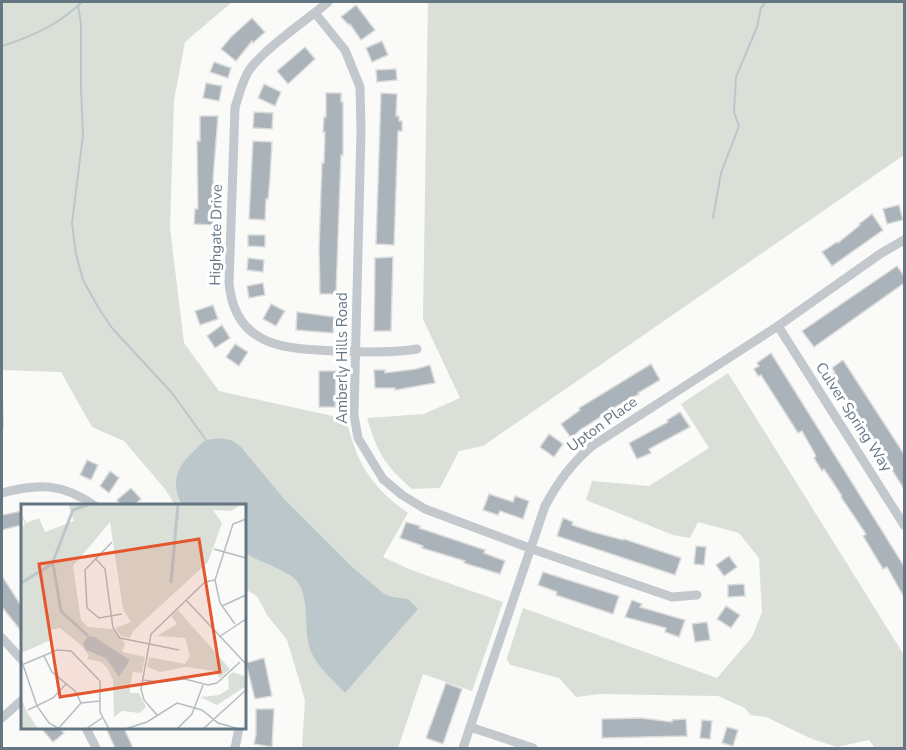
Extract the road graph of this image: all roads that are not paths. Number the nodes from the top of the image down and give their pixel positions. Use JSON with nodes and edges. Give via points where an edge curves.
{"nodes":[{"id":1,"x":328,"y":2,"type":"edge"},
{"id":2,"x":315,"y":13,"type":"junction"},
{"id":3,"x":904,"y":240,"type":"edge"},
{"id":4,"x":777,"y":326,"type":"junction"},
{"id":5,"x":417,"y":349,"type":"dead end"},
{"id":6,"x":354,"y":352,"type":"junction"},
{"id":7,"x":2,"y":493,"type":"edge"},
{"id":8,"x":92,"y":504,"type":"edge"},
{"id":9,"x":904,"y":525,"type":"edge"},
{"id":10,"x":532,"y":549,"type":"junction"},
{"id":11,"x":698,"y":595,"type":"dead end"},
{"id":12,"x":2,"y":638,"type":"edge"},
{"id":13,"x":21,"y":659,"type":"edge"},
{"id":14,"x":21,"y":701,"type":"edge"},
{"id":15,"x":2,"y":718,"type":"edge"},
{"id":16,"x":470,"y":727,"type":"junction"},
{"id":17,"x":86,"y":729,"type":"edge"},
{"id":18,"x":239,"y":729,"type":"edge"},
{"id":19,"x":96,"y":748,"type":"edge"},
{"id":20,"x":235,"y":748,"type":"edge"},
{"id":21,"x":463,"y":748,"type":"edge"},
{"id":22,"x":533,"y":748,"type":"edge"}],
"edges":[{"from":1,"to":2,"type":"street","name":"Highgate Drive"},
{"from":2,"to":6,"type":"street","name":"Amberly Hills Road","via":[[345,50],[360,87]]},
{"from":2,"to":6,"type":"street","name":"Highgate Drive","via":[[248,72],[235,107],[230,297],[242,321],[264,341],[283,348]]},
{"from":3,"to":4,"type":"street","name":"Upton Place"},
{"from":4,"to":9,"type":"street","name":"Culver Spring Way"},
{"from":4,"to":10,"type":"street","name":"Upton Place","via":[[573,462],[545,506]]},
{"from":5,"to":6,"type":"street","name":"Highgate Drive"},
{"from":6,"to":10,"type":"street","name":"Amberly Hills Road","via":[[358,438],[383,478],[425,509]]},
{"from":7,"to":8,"type":"street","via":[[43,486],[71,492]]},
{"from":10,"to":11,"type":"street","name":"Amberly Hills Road","via":[[672,597]]},
{"from":10,"to":16,"type":"street","name":"Upton Place"},
{"from":12,"to":13,"type":"street"},
{"from":14,"to":15,"type":"street"},
{"from":16,"to":21,"type":"street","name":"Upton Place"},
{"from":16,"to":22,"type":"street"},
{"from":17,"to":19,"type":"street"},
{"from":18,"to":20,"type":"street"}]}
